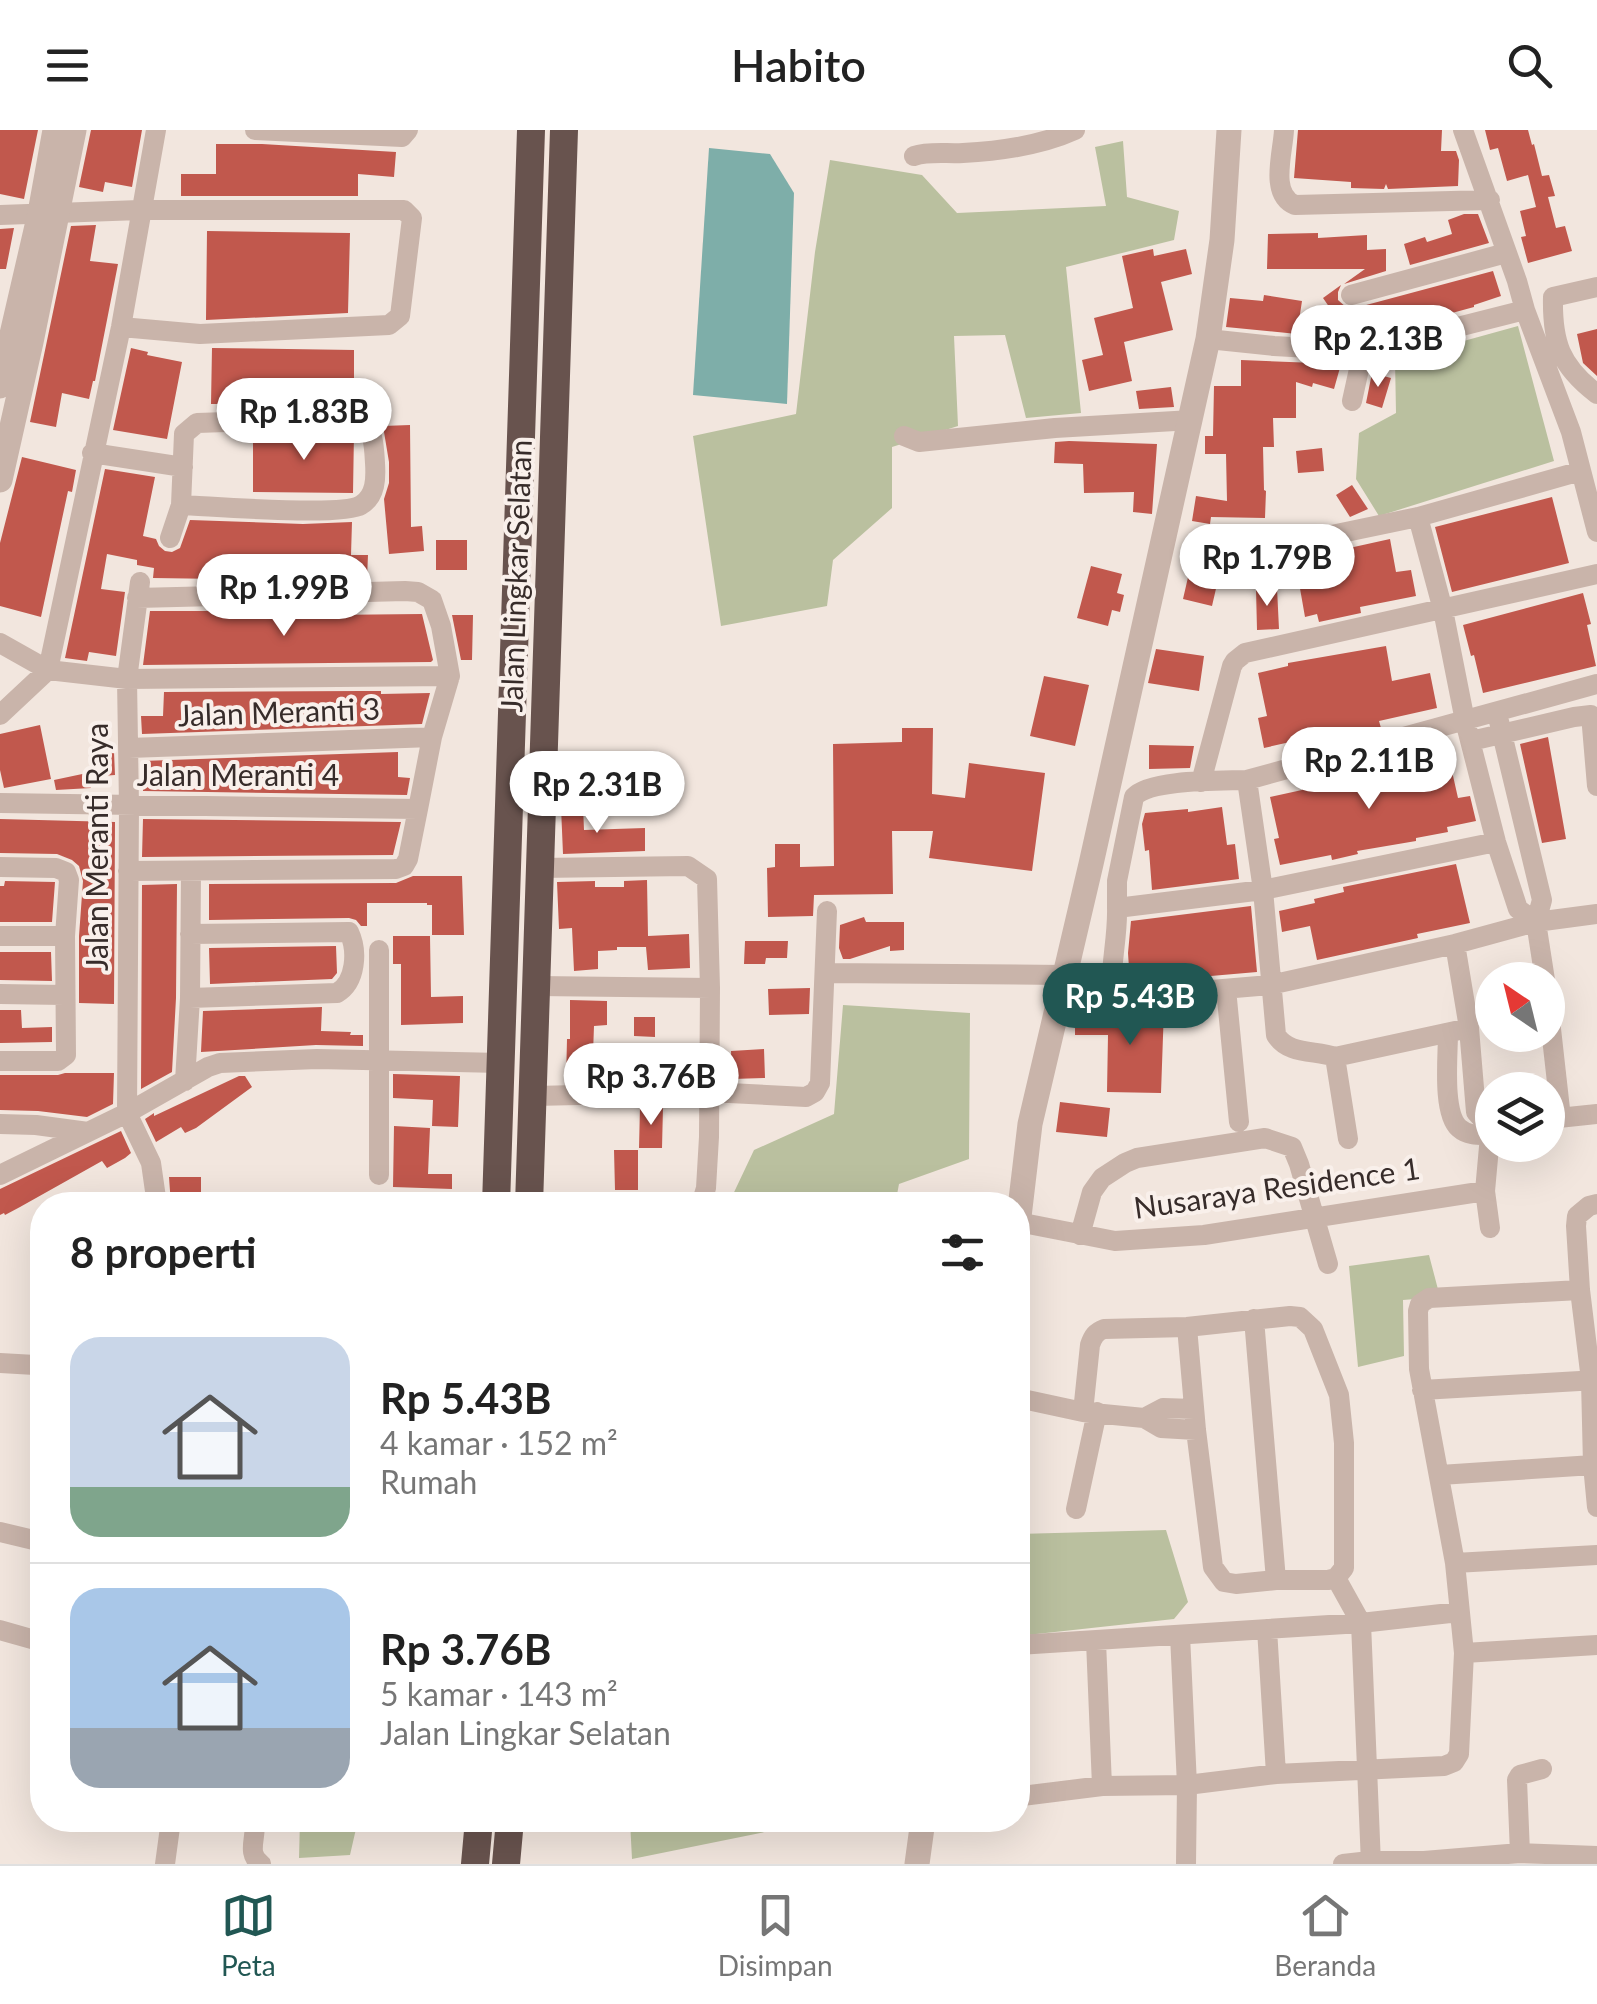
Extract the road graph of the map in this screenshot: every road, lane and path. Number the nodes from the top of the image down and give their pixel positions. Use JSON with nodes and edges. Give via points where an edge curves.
{"nodes":[{"id":1,"x":56,"y":130,"type":"edge"},
{"id":2,"x":74,"y":130,"type":"edge"},
{"id":3,"x":156,"y":130,"type":"edge"},
{"id":4,"x":255,"y":130,"type":"edge"},
{"id":5,"x":408,"y":130,"type":"edge"},
{"id":6,"x":531,"y":130,"type":"edge"},
{"id":7,"x":564,"y":130,"type":"edge"},
{"id":8,"x":1075,"y":130,"type":"edge"},
{"id":9,"x":1229,"y":130,"type":"edge"},
{"id":10,"x":1284,"y":130,"type":"edge"},
{"id":11,"x":1463,"y":130,"type":"edge"},
{"id":12,"x":1012,"y":140,"type":"edge"},
{"id":13,"x":914,"y":156,"type":"dead end"},
{"id":14,"x":1490,"y":200,"type":"junction"},
{"id":15,"x":140,"y":210,"type":"junction"},
{"id":16,"x":49,"y":212,"type":"junction"},
{"id":17,"x":0,"y":215,"type":"edge"},
{"id":18,"x":1506,"y":252,"type":"junction"},
{"id":19,"x":1597,"y":287,"type":"edge"},
{"id":20,"x":1350,"y":296,"type":"dead end"},
{"id":21,"x":1525,"y":310,"type":"junction"},
{"id":22,"x":121,"y":327,"type":"junction"},
{"id":23,"x":1208,"y":339,"type":"junction"},
{"id":24,"x":1363,"y":352,"type":"junction"},
{"id":25,"x":523,"y":358,"type":"junction"},
{"id":26,"x":556,"y":363,"type":"junction"},
{"id":27,"x":0,"y":386,"type":"edge"},
{"id":28,"x":1597,"y":394,"type":"edge"},
{"id":29,"x":1352,"y":401,"type":"dead end"},
{"id":30,"x":1192,"y":420,"type":"junction"},
{"id":31,"x":904,"y":436,"type":"dead end"},
{"id":32,"x":92,"y":453,"type":"junction"},
{"id":33,"x":182,"y":467,"type":"junction"},
{"id":34,"x":1581,"y":471,"type":"junction"},
{"id":35,"x":0,"y":480,"type":"edge"},
{"id":36,"x":181,"y":505,"type":"junction"},
{"id":37,"x":1418,"y":518,"type":"junction"},
{"id":38,"x":1597,"y":532,"type":"edge"},
{"id":39,"x":170,"y":538,"type":"dead end"},
{"id":40,"x":1298,"y":542,"type":"dead end"},
{"id":41,"x":1597,"y":574,"type":"edge"},
{"id":42,"x":1443,"y":610,"type":"junction"},
{"id":43,"x":0,"y":643,"type":"edge"},
{"id":44,"x":48,"y":670,"type":"junction"},
{"id":45,"x":450,"y":676,"type":"junction"},
{"id":46,"x":126,"y":679,"type":"junction"},
{"id":47,"x":1597,"y":684,"type":"edge"},
{"id":48,"x":1594,"y":714,"type":"edge"},
{"id":49,"x":0,"y":715,"type":"edge"},
{"id":50,"x":1500,"y":723,"type":"junction"},
{"id":51,"x":1468,"y":731,"type":"junction"},
{"id":52,"x":432,"y":738,"type":"junction"},
{"id":53,"x":128,"y":748,"type":"junction"},
{"id":54,"x":1247,"y":780,"type":"junction"},
{"id":55,"x":1201,"y":782,"type":"junction"},
{"id":56,"x":1597,"y":786,"type":"edge"},
{"id":57,"x":1517,"y":797,"type":"junction"},
{"id":58,"x":0,"y":803,"type":"edge"},
{"id":59,"x":129,"y":806,"type":"junction"},
{"id":60,"x":1487,"y":807,"type":"junction"},
{"id":61,"x":418,"y":809,"type":"junction"},
{"id":62,"x":1496,"y":842,"type":"junction"},
{"id":63,"x":0,"y":867,"type":"edge"},
{"id":64,"x":539,"y":868,"type":"junction"},
{"id":65,"x":128,"y":870,"type":"junction"},
{"id":66,"x":191,"y":872,"type":"junction"},
{"id":67,"x":1263,"y":890,"type":"junction"},
{"id":68,"x":1117,"y":908,"type":"junction"},
{"id":69,"x":827,"y":911,"type":"dead end"},
{"id":70,"x":1597,"y":914,"type":"edge"},
{"id":71,"x":1536,"y":922,"type":"junction"},
{"id":72,"x":190,"y":934,"type":"junction"},
{"id":73,"x":0,"y":936,"type":"edge"},
{"id":74,"x":65,"y":936,"type":"junction"},
{"id":75,"x":1455,"y":944,"type":"junction"},
{"id":76,"x":379,"y":950,"type":"dead end"},
{"id":77,"x":1542,"y":962,"type":"edge"},
{"id":78,"x":825,"y":973,"type":"junction"},
{"id":79,"x":1064,"y":976,"type":"junction"},
{"id":80,"x":1270,"y":985,"type":"junction"},
{"id":81,"x":537,"y":986,"type":"junction"},
{"id":82,"x":710,"y":988,"type":"junction"},
{"id":83,"x":1226,"y":989,"type":"junction"},
{"id":84,"x":0,"y":994,"type":"edge"},
{"id":85,"x":64,"y":995,"type":"junction"},
{"id":86,"x":190,"y":998,"type":"junction"},
{"id":87,"x":1112,"y":1000,"type":"junction"},
{"id":88,"x":1059,"y":1003,"type":"junction"},
{"id":89,"x":1458,"y":1031,"type":"junction"},
{"id":90,"x":1335,"y":1057,"type":"junction"},
{"id":91,"x":380,"y":1060,"type":"junction"},
{"id":92,"x":0,"y":1061,"type":"edge"},
{"id":93,"x":501,"y":1063,"type":"junction"},
{"id":94,"x":185,"y":1081,"type":"junction"},
{"id":95,"x":709,"y":1092,"type":"junction"},
{"id":96,"x":534,"y":1096,"type":"junction"},
{"id":97,"x":1475,"y":1108,"type":"edge"},
{"id":98,"x":127,"y":1113,"type":"junction"},
{"id":99,"x":1597,"y":1114,"type":"edge"},
{"id":100,"x":1565,"y":1117,"type":"edge"},
{"id":101,"x":1239,"y":1122,"type":"dead end"},
{"id":102,"x":0,"y":1124,"type":"edge"},
{"id":103,"x":88,"y":1132,"type":"junction"},
{"id":104,"x":1348,"y":1138,"type":"dead end"},
{"id":105,"x":531,"y":1149,"type":"junction"},
{"id":106,"x":498,"y":1152,"type":"junction"},
{"id":107,"x":1488,"y":1162,"type":"edge"},
{"id":108,"x":379,"y":1175,"type":"dead end"},
{"id":109,"x":0,"y":1176,"type":"edge"},
{"id":110,"x":1485,"y":1191,"type":"junction"},
{"id":111,"x":154,"y":1192,"type":"edge"},
{"id":112,"x":496,"y":1192,"type":"edge"},
{"id":113,"x":530,"y":1192,"type":"edge"},
{"id":114,"x":705,"y":1192,"type":"edge"},
{"id":115,"x":1022,"y":1192,"type":"edge"},
{"id":116,"x":1597,"y":1204,"type":"edge"},
{"id":117,"x":1314,"y":1216,"type":"junction"},
{"id":118,"x":1030,"y":1226,"type":"edge"},
{"id":119,"x":1490,"y":1228,"type":"dead end"},
{"id":120,"x":1080,"y":1235,"type":"junction"},
{"id":121,"x":1328,"y":1264,"type":"dead end"},
{"id":122,"x":1580,"y":1290,"type":"junction"},
{"id":123,"x":1254,"y":1319,"type":"junction"},
{"id":124,"x":1187,"y":1326,"type":"junction"},
{"id":125,"x":0,"y":1363,"type":"edge"},
{"id":126,"x":30,"y":1365,"type":"edge"},
{"id":127,"x":1594,"y":1380,"type":"edge"},
{"id":128,"x":1422,"y":1390,"type":"junction"},
{"id":129,"x":1030,"y":1400,"type":"edge"},
{"id":130,"x":1090,"y":1412,"type":"junction"},
{"id":131,"x":1195,"y":1419,"type":"junction"},
{"id":132,"x":1593,"y":1466,"type":"junction"},
{"id":133,"x":1440,"y":1474,"type":"junction"},
{"id":134,"x":1597,"y":1507,"type":"edge"},
{"id":135,"x":1076,"y":1509,"type":"dead end"},
{"id":136,"x":0,"y":1532,"type":"edge"},
{"id":137,"x":30,"y":1539,"type":"edge"},
{"id":138,"x":1597,"y":1554,"type":"edge"},
{"id":139,"x":1455,"y":1562,"type":"junction"},
{"id":140,"x":1336,"y":1578,"type":"junction"},
{"id":141,"x":1276,"y":1580,"type":"junction"},
{"id":142,"x":1459,"y":1612,"type":"junction"},
{"id":143,"x":1361,"y":1623,"type":"junction"},
{"id":144,"x":1267,"y":1629,"type":"junction"},
{"id":145,"x":0,"y":1630,"type":"edge"},
{"id":146,"x":1180,"y":1635,"type":"junction"},
{"id":147,"x":30,"y":1639,"type":"edge"},
{"id":148,"x":1096,"y":1641,"type":"junction"},
{"id":149,"x":1030,"y":1644,"type":"edge"},
{"id":150,"x":1597,"y":1644,"type":"edge"},
{"id":151,"x":1464,"y":1653,"type":"junction"},
{"id":152,"x":1368,"y":1768,"type":"junction"},
{"id":153,"x":1542,"y":1770,"type":"dead end"},
{"id":154,"x":1276,"y":1774,"type":"junction"},
{"id":155,"x":1186,"y":1785,"type":"junction"},
{"id":156,"x":1102,"y":1786,"type":"junction"},
{"id":157,"x":1030,"y":1795,"type":"edge"},
{"id":158,"x":169,"y":1832,"type":"edge"},
{"id":159,"x":255,"y":1832,"type":"edge"},
{"id":160,"x":478,"y":1832,"type":"edge"},
{"id":161,"x":509,"y":1832,"type":"edge"},
{"id":162,"x":921,"y":1832,"type":"edge"},
{"id":163,"x":1520,"y":1853,"type":"junction"},
{"id":164,"x":1597,"y":1856,"type":"edge"},
{"id":165,"x":1466,"y":1860,"type":"edge"},
{"id":166,"x":1563,"y":1860,"type":"edge"},
{"id":167,"x":1370,"y":1862,"type":"edge"},
{"id":168,"x":165,"y":1864,"type":"edge"},
{"id":169,"x":261,"y":1864,"type":"edge"},
{"id":170,"x":474,"y":1864,"type":"edge"},
{"id":171,"x":506,"y":1864,"type":"edge"},
{"id":172,"x":917,"y":1864,"type":"edge"},
{"id":173,"x":1186,"y":1864,"type":"edge"},
{"id":174,"x":1343,"y":1864,"type":"edge"}],
"edges":[{"from":1,"to":16,"type":"street"},
{"from":2,"to":16,"type":"street"},
{"from":3,"to":15,"type":"street"},
{"from":4,"to":5,"type":"street","via":[[402,137]]},
{"from":6,"to":25,"type":"highway","name":"Jalan Lingkar Selatan"},
{"from":7,"to":26,"type":"highway","name":"Jalan Lingkar Selatan"},
{"from":8,"to":12,"type":"street"},
{"from":9,"to":23,"type":"street"},
{"from":10,"to":14,"type":"street","via":[[1280,193],[1294,206]]},
{"from":11,"to":14,"type":"street"},
{"from":12,"to":13,"type":"street"},
{"from":14,"to":18,"type":"street"},
{"from":15,"to":16,"type":"street"},
{"from":15,"to":22,"type":"street"},
{"from":15,"to":22,"type":"street","via":[[404,210],[412,218],[400,316],[385,326],[200,334]]},
{"from":16,"to":17,"type":"street"},
{"from":16,"to":27,"type":"street"},
{"from":16,"to":35,"type":"street"},
{"from":18,"to":20,"type":"street"},
{"from":18,"to":21,"type":"street"},
{"from":19,"to":28,"type":"street","via":[[1553,297],[1552,319],[1568,368]]},
{"from":21,"to":24,"type":"street"},
{"from":21,"to":34,"type":"street"},
{"from":22,"to":32,"type":"street"},
{"from":23,"to":24,"type":"street"},
{"from":23,"to":30,"type":"street"},
{"from":24,"to":29,"type":"street"},
{"from":25,"to":26,"type":"highway"},
{"from":25,"to":93,"type":"highway","name":"Jalan Lingkar Selatan"},
{"from":26,"to":64,"type":"highway","name":"Jalan Lingkar Selatan"},
{"from":30,"to":31,"type":"street","via":[[920,442]]},
{"from":30,"to":79,"type":"street"},
{"from":32,"to":33,"type":"street"},
{"from":32,"to":44,"type":"street"},
{"from":33,"to":36,"type":"street"},
{"from":33,"to":36,"type":"street","via":[[184,434],[197,423],[351,418],[362,419],[371,432],[376,481],[357,508]]},
{"from":34,"to":37,"type":"street"},
{"from":34,"to":38,"type":"street"},
{"from":36,"to":39,"type":"street"},
{"from":37,"to":40,"type":"street"},
{"from":37,"to":42,"type":"street"},
{"from":41,"to":42,"type":"street"},
{"from":42,"to":51,"type":"street"},
{"from":42,"to":55,"type":"street","via":[[1239,657]]},
{"from":43,"to":44,"type":"street"},
{"from":44,"to":46,"type":"street"},
{"from":44,"to":49,"type":"street"},
{"from":45,"to":46,"type":"street"},
{"from":45,"to":46,"type":"street","name":"Jalan Meranti Raya","via":[[437,610],[418,592],[138,590]]},
{"from":45,"to":52,"type":"street"},
{"from":46,"to":53,"type":"street","name":"Jalan Meranti Raya"},
{"from":47,"to":50,"type":"street"},
{"from":48,"to":50,"type":"street"},
{"from":48,"to":56,"type":"street"},
{"from":50,"to":51,"type":"street"},
{"from":50,"to":57,"type":"street"},
{"from":51,"to":54,"type":"street"},
{"from":51,"to":60,"type":"street"},
{"from":52,"to":53,"type":"street","name":"Jalan Meranti 3"},
{"from":52,"to":61,"type":"street"},
{"from":53,"to":59,"type":"street","name":"Jalan Meranti Raya"},
{"from":54,"to":55,"type":"street"},
{"from":54,"to":67,"type":"street"},
{"from":55,"to":68,"type":"street","via":[[1144,788],[1134,796]]},
{"from":57,"to":60,"type":"street"},
{"from":57,"to":71,"type":"street","via":[[1542,900]]},
{"from":58,"to":59,"type":"street","name":"Jalan Meranti 4"},
{"from":59,"to":61,"type":"street","name":"Jalan Meranti 4"},
{"from":59,"to":65,"type":"street","name":"Jalan Meranti Raya"},
{"from":60,"to":62,"type":"street"},
{"from":61,"to":66,"type":"street","via":[[401,868]]},
{"from":62,"to":67,"type":"street"},
{"from":62,"to":71,"type":"street","via":[[1518,909]]},
{"from":63,"to":74,"type":"street","via":[[66,872]]},
{"from":64,"to":81,"type":"highway","name":"Jalan Lingkar Selatan"},
{"from":64,"to":82,"type":"street","via":[[688,866],[706,879]]},
{"from":65,"to":66,"type":"street"},
{"from":65,"to":98,"type":"street","name":"Jalan Meranti Raya"},
{"from":66,"to":72,"type":"street"},
{"from":67,"to":68,"type":"street"},
{"from":67,"to":80,"type":"street"},
{"from":68,"to":87,"type":"street"},
{"from":69,"to":78,"type":"street"},
{"from":70,"to":71,"type":"street"},
{"from":71,"to":75,"type":"street"},
{"from":71,"to":77,"type":"street"},
{"from":72,"to":86,"type":"street"},
{"from":72,"to":86,"type":"street","via":[[349,932],[354,961],[346,988],[337,994]]},
{"from":73,"to":74,"type":"street"},
{"from":74,"to":85,"type":"street"},
{"from":75,"to":80,"type":"street"},
{"from":75,"to":89,"type":"street"},
{"from":76,"to":91,"type":"street"},
{"from":78,"to":79,"type":"street"},
{"from":78,"to":95,"type":"street","via":[[815,1092]]},
{"from":79,"to":88,"type":"street"},
{"from":80,"to":83,"type":"street"},
{"from":80,"to":90,"type":"street","via":[[1280,1042]]},
{"from":81,"to":82,"type":"street"},
{"from":81,"to":96,"type":"highway","name":"Jalan Lingkar Selatan"},
{"from":82,"to":95,"type":"street"},
{"from":83,"to":87,"type":"street"},
{"from":83,"to":101,"type":"street"},
{"from":84,"to":85,"type":"street"},
{"from":85,"to":92,"type":"street","via":[[65,1056]]},
{"from":86,"to":94,"type":"street"},
{"from":87,"to":88,"type":"street"},
{"from":88,"to":115,"type":"street","via":[[1030,1124]]},
{"from":89,"to":90,"type":"street"},
{"from":89,"to":97,"type":"street"},
{"from":90,"to":104,"type":"street"},
{"from":91,"to":93,"type":"street"},
{"from":91,"to":94,"type":"street","via":[[220,1063]]},
{"from":91,"to":108,"type":"street"},
{"from":93,"to":106,"type":"highway","name":"Jalan Lingkar Selatan"},
{"from":94,"to":98,"type":"street"},
{"from":95,"to":96,"type":"street"},
{"from":95,"to":114,"type":"street"},
{"from":96,"to":105,"type":"highway","name":"Jalan Lingkar Selatan"},
{"from":98,"to":103,"type":"street"},
{"from":98,"to":111,"type":"street","via":[[151,1162]]},
{"from":99,"to":100,"type":"street"},
{"from":102,"to":103,"type":"street"},
{"from":103,"to":109,"type":"street"},
{"from":105,"to":106,"type":"highway"},
{"from":105,"to":113,"type":"highway","name":"Jalan Lingkar Selatan"},
{"from":106,"to":112,"type":"highway","name":"Jalan Lingkar Selatan"},
{"from":107,"to":110,"type":"street"},
{"from":110,"to":117,"type":"street","name":"Nusaraya Residence 1"},
{"from":110,"to":119,"type":"street"},
{"from":116,"to":122,"type":"street","via":[[1577,1216]]},
{"from":117,"to":120,"type":"street","name":"Nusaraya Residence 1","via":[[1204,1234],[1115,1241]]},
{"from":117,"to":120,"type":"street","via":[[1292,1147],[1265,1138],[1116,1167],[1092,1192]]},
{"from":117,"to":121,"type":"street"},
{"from":118,"to":120,"type":"street","name":"Nusaraya Residence 1"},
{"from":122,"to":127,"type":"street"},
{"from":122,"to":128,"type":"street","via":[[1426,1298],[1418,1311]]},
{"from":123,"to":124,"type":"street"},
{"from":123,"to":140,"type":"street","via":[[1307,1321],[1333,1377],[1344,1444],[1344,1568]]},
{"from":123,"to":141,"type":"street"},
{"from":124,"to":130,"type":"street","via":[[1104,1329],[1094,1335]]},
{"from":124,"to":131,"type":"street"},
{"from":125,"to":126,"type":"street"},
{"from":127,"to":128,"type":"street"},
{"from":127,"to":132,"type":"street"},
{"from":128,"to":133,"type":"street"},
{"from":129,"to":130,"type":"street"},
{"from":130,"to":131,"type":"street","via":[[1144,1418],[1161,1428]]},
{"from":130,"to":135,"type":"street"},
{"from":131,"to":141,"type":"street","via":[[1212,1567],[1230,1584]]},
{"from":132,"to":133,"type":"street"},
{"from":132,"to":134,"type":"street"},
{"from":133,"to":139,"type":"street"},
{"from":136,"to":137,"type":"street"},
{"from":138,"to":139,"type":"street"},
{"from":139,"to":142,"type":"street"},
{"from":140,"to":141,"type":"street"},
{"from":140,"to":143,"type":"street"},
{"from":142,"to":143,"type":"street"},
{"from":142,"to":151,"type":"street"},
{"from":143,"to":144,"type":"street"},
{"from":143,"to":152,"type":"street"},
{"from":144,"to":146,"type":"street"},
{"from":144,"to":154,"type":"street"},
{"from":145,"to":147,"type":"street"},
{"from":146,"to":148,"type":"street"},
{"from":146,"to":155,"type":"street"},
{"from":148,"to":149,"type":"street"},
{"from":148,"to":156,"type":"street"},
{"from":150,"to":151,"type":"street"},
{"from":151,"to":152,"type":"street","via":[[1456,1760]]},
{"from":152,"to":154,"type":"street"},
{"from":152,"to":167,"type":"street"},
{"from":153,"to":163,"type":"street","via":[[1517,1780]]},
{"from":154,"to":155,"type":"street"},
{"from":155,"to":156,"type":"street"},
{"from":155,"to":173,"type":"street"},
{"from":156,"to":157,"type":"street"},
{"from":158,"to":168,"type":"street"},
{"from":159,"to":169,"type":"street","via":[[252,1854]]},
{"from":160,"to":170,"type":"highway"},
{"from":161,"to":171,"type":"highway"},
{"from":162,"to":172,"type":"street"},
{"from":163,"to":165,"type":"street"},
{"from":163,"to":166,"type":"street"},
{"from":164,"to":166,"type":"street"},
{"from":165,"to":167,"type":"street"},
{"from":167,"to":174,"type":"street"}]}
